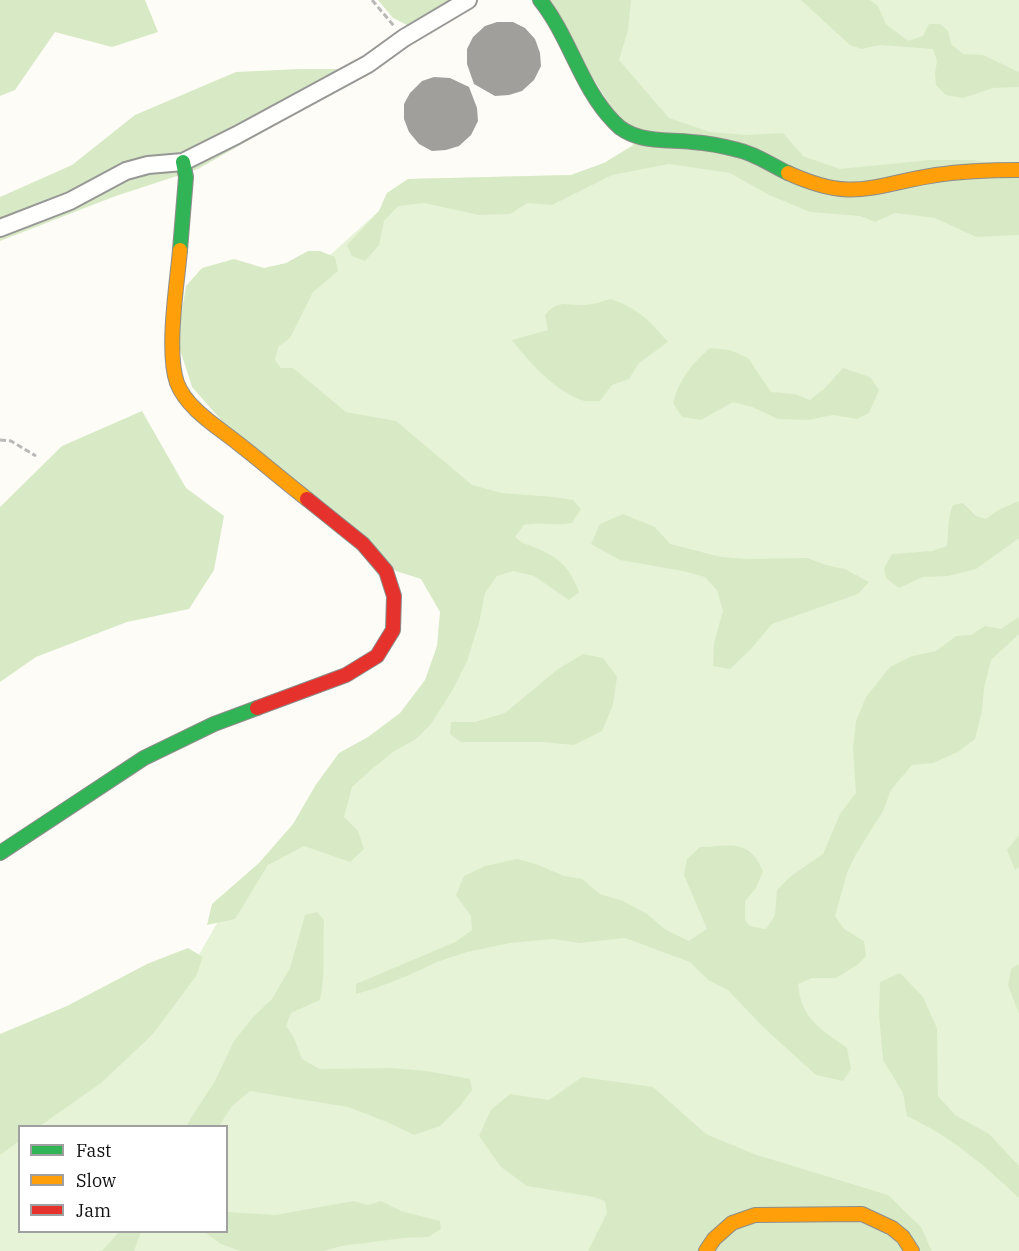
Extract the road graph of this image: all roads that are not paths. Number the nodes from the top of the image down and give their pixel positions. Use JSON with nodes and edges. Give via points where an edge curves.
{"nodes":[{"id":1,"x":468,"y":0,"type":"edge"},
{"id":2,"x":540,"y":0,"type":"edge"},
{"id":3,"x":183,"y":162,"type":"junction"},
{"id":4,"x":1019,"y":170,"type":"edge"},
{"id":5,"x":0,"y":228,"type":"edge"},
{"id":6,"x":0,"y":853,"type":"edge"},
{"id":7,"x":706,"y":1251,"type":"edge"},
{"id":8,"x":912,"y":1251,"type":"edge"}],
"edges":[{"from":1,"to":3,"type":"street","via":[[368,63]]},
{"from":2,"to":4,"type":"street","via":[[556,21],[599,104],[614,123],[632,134],[741,151],[815,185],[833,189],[862,190],[974,170]]},
{"from":3,"to":5,"type":"street","via":[[126,171],[70,201]]},
{"from":3,"to":6,"type":"street","via":[[186,177],[172,351],[174,378],[187,399],[207,418],[376,557],[386,571],[394,596],[393,630],[377,656],[346,675],[214,724],[144,758]]},
{"from":7,"to":8,"type":"street","via":[[732,1223],[755,1215],[862,1214],[892,1227]]}]}
